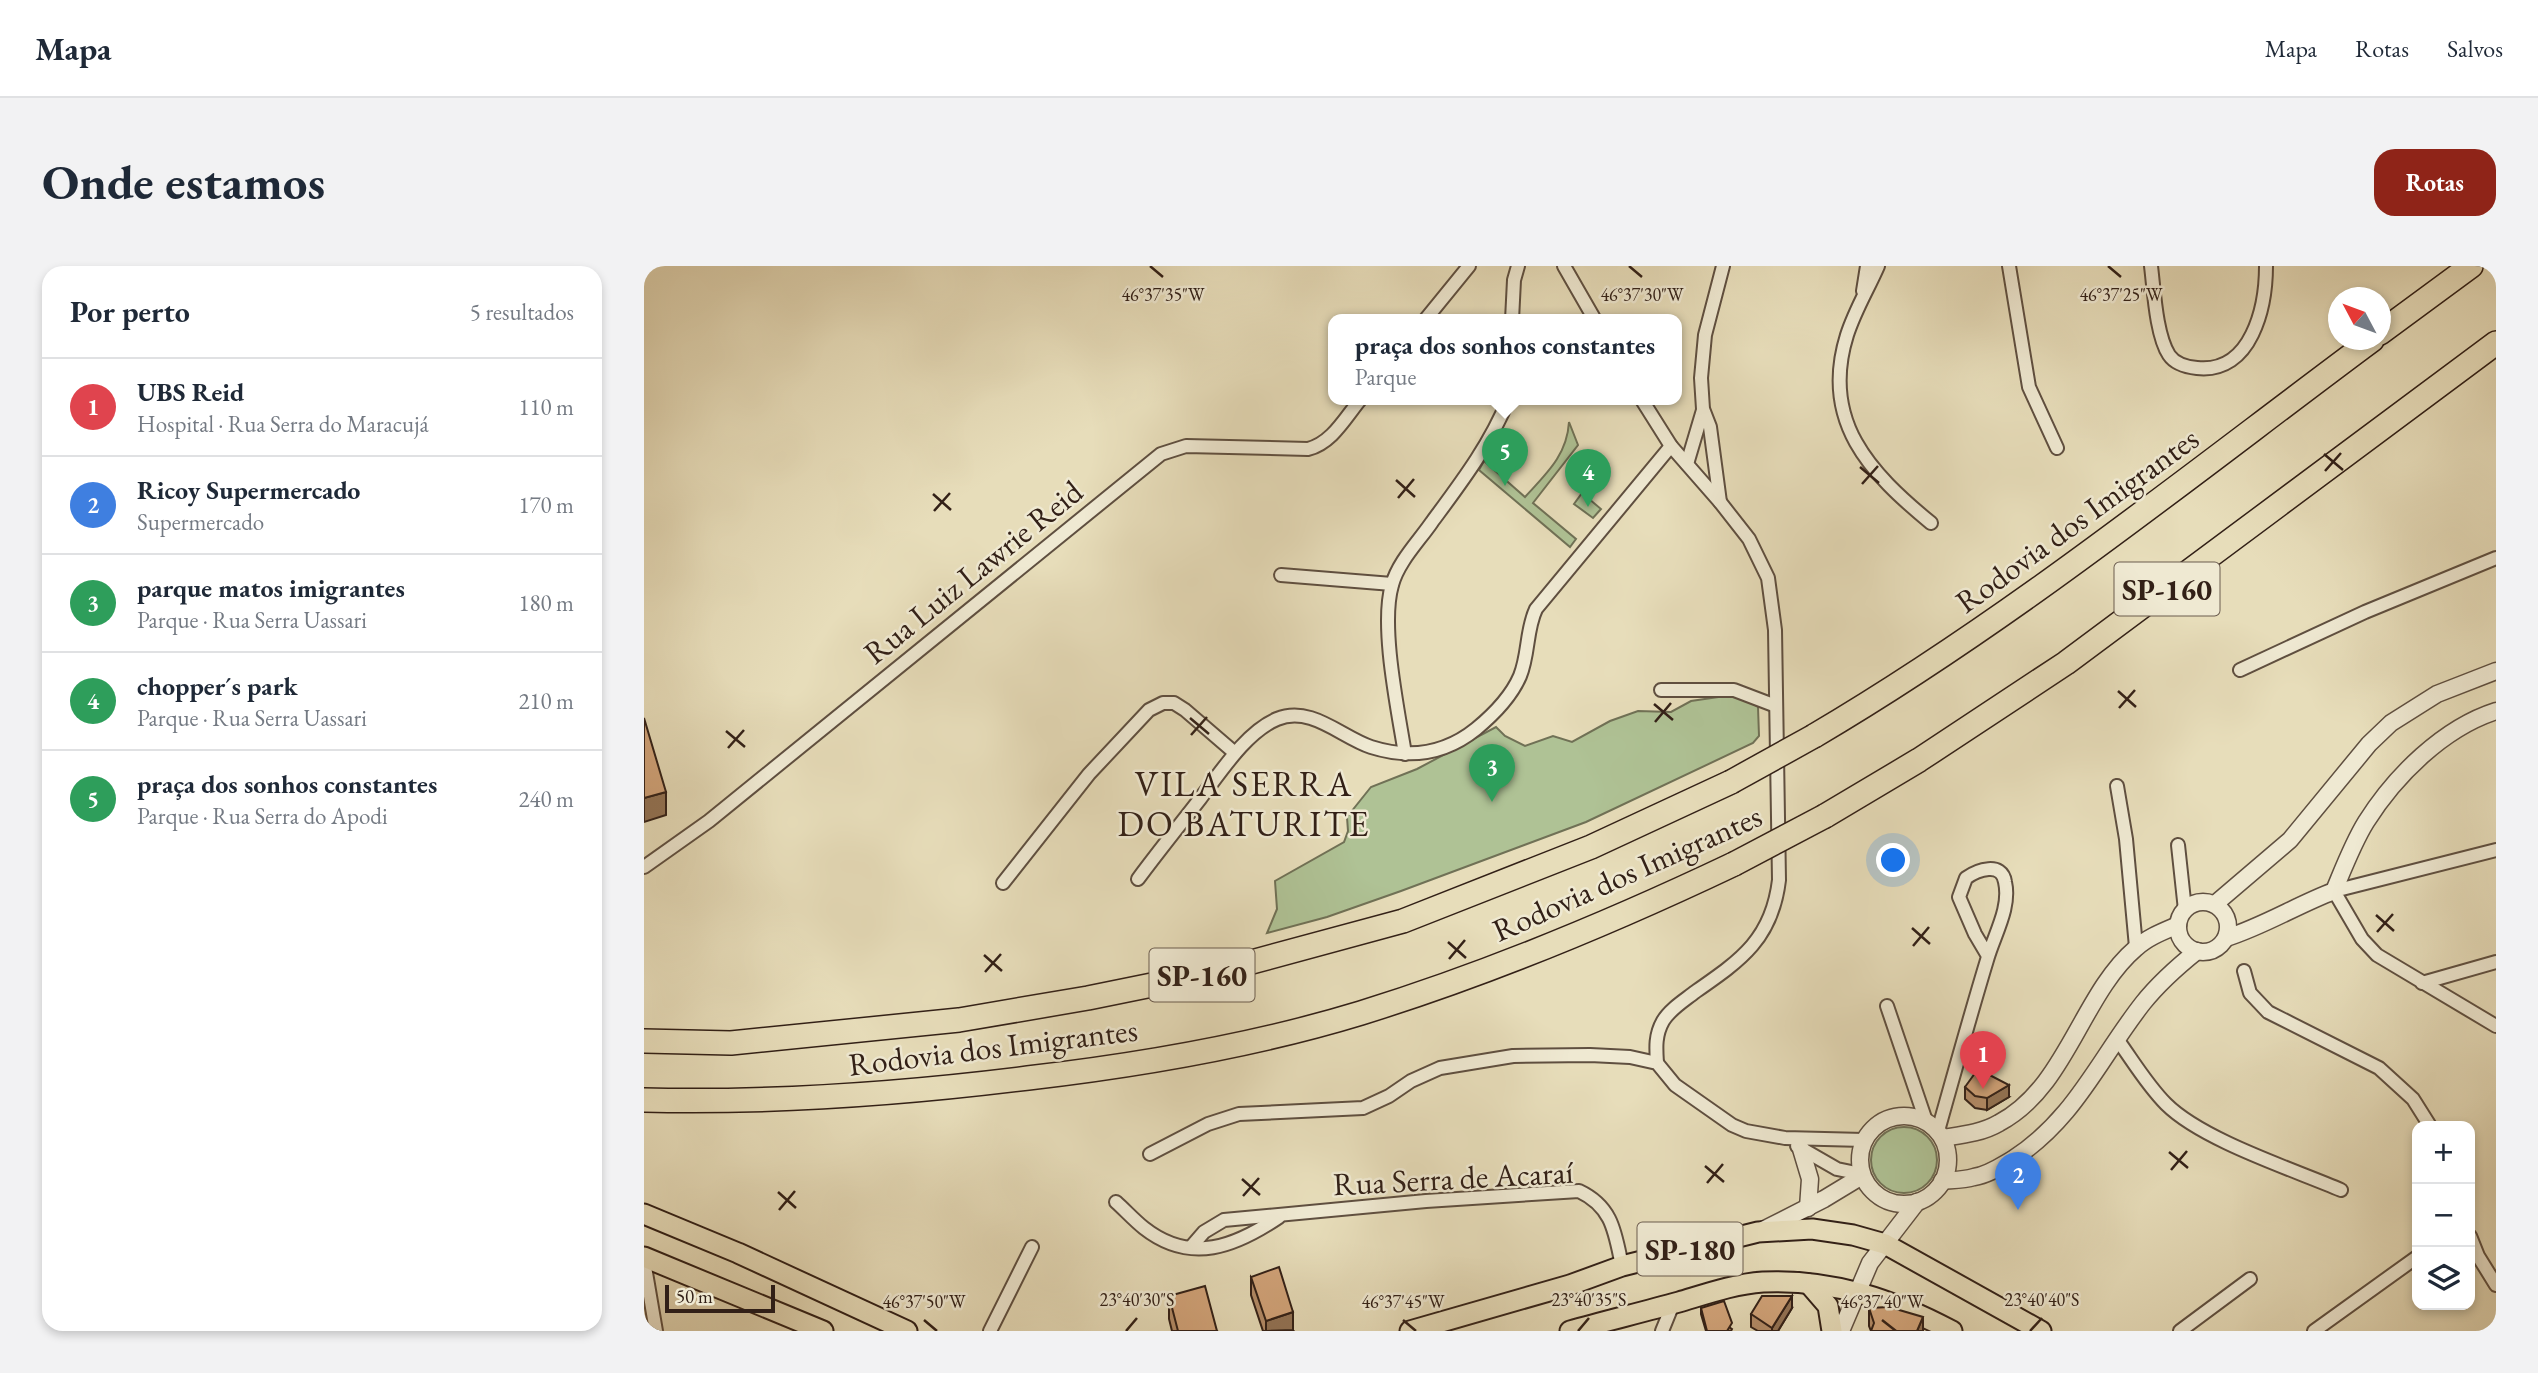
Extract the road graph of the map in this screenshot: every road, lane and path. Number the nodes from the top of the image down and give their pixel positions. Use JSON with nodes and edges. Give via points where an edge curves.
{"nodes":[{"id":1,"x":1469,"y":266,"type":"edge"},
{"id":2,"x":1518,"y":266,"type":"edge"},
{"id":3,"x":1564,"y":266,"type":"edge"},
{"id":4,"x":1723,"y":266,"type":"edge"},
{"id":5,"x":1867,"y":266,"type":"edge"},
{"id":6,"x":1878,"y":266,"type":"edge"},
{"id":7,"x":2009,"y":266,"type":"edge"},
{"id":8,"x":2151,"y":266,"type":"edge"},
{"id":9,"x":2266,"y":266,"type":"edge"},
{"id":10,"x":2471,"y":266,"type":"edge"},
{"id":11,"x":1862,"y":298,"type":"junction"},
{"id":12,"x":1430,"y":314,"type":"edge"},
{"id":13,"x":1512,"y":314,"type":"edge"},
{"id":14,"x":1592,"y":314,"type":"edge"},
{"id":15,"x":2391,"y":326,"type":"edge"},
{"id":16,"x":2496,"y":343,"type":"edge"},
{"id":17,"x":2359,"y":350,"type":"edge"},
{"id":18,"x":1356,"y":405,"type":"edge"},
{"id":19,"x":1506,"y":405,"type":"edge"},
{"id":20,"x":1645,"y":405,"type":"edge"},
{"id":21,"x":1703,"y":409,"type":"junction"},
{"id":22,"x":1671,"y":446,"type":"junction"},
{"id":23,"x":2057,"y":449,"type":"dead end"},
{"id":24,"x":1687,"y":464,"type":"junction"},
{"id":25,"x":1720,"y":502,"type":"junction"},
{"id":26,"x":1931,"y":523,"type":"dead end"},
{"id":27,"x":2496,"y":558,"type":"edge"},
{"id":28,"x":1281,"y":575,"type":"dead end"},
{"id":29,"x":1392,"y":584,"type":"junction"},
{"id":30,"x":2240,"y":670,"type":"dead end"},
{"id":31,"x":2496,"y":671,"type":"edge"},
{"id":32,"x":1661,"y":690,"type":"dead end"},
{"id":33,"x":1776,"y":706,"type":"junction"},
{"id":34,"x":2496,"y":711,"type":"edge"},
{"id":35,"x":1235,"y":753,"type":"junction"},
{"id":36,"x":1405,"y":754,"type":"junction"},
{"id":37,"x":2117,"y":786,"type":"dead end"},
{"id":38,"x":2178,"y":845,"type":"dead end"},
{"id":39,"x":2496,"y":850,"type":"edge"},
{"id":40,"x":644,"y":867,"type":"edge"},
{"id":41,"x":1138,"y":879,"type":"dead end"},
{"id":42,"x":1003,"y":883,"type":"dead end"},
{"id":43,"x":2334,"y":891,"type":"junction"},
{"id":44,"x":2215,"y":904,"type":"junction"},
{"id":45,"x":2182,"y":918,"type":"junction"},
{"id":46,"x":2226,"y":938,"type":"junction"},
{"id":47,"x":2136,"y":947,"type":"junction"},
{"id":48,"x":2197,"y":951,"type":"junction"},
{"id":49,"x":1988,"y":956,"type":"junction"},
{"id":50,"x":2496,"y":962,"type":"edge"},
{"id":51,"x":2244,"y":971,"type":"dead end"},
{"id":52,"x":2422,"y":983,"type":"junction"},
{"id":53,"x":1887,"y":1006,"type":"dead end"},
{"id":54,"x":2496,"y":1026,"type":"edge"},
{"id":55,"x":2118,"y":1039,"type":"junction"},
{"id":56,"x":644,"y":1041,"type":"edge"},
{"id":57,"x":1657,"y":1063,"type":"junction"},
{"id":58,"x":644,"y":1100,"type":"edge"},
{"id":59,"x":2427,"y":1121,"type":"edge"},
{"id":60,"x":1936,"y":1130,"type":"junction"},
{"id":61,"x":1785,"y":1138,"type":"junction"},
{"id":62,"x":1864,"y":1140,"type":"junction"},
{"id":63,"x":1801,"y":1149,"type":"junction"},
{"id":64,"x":1150,"y":1154,"type":"dead end"},
{"id":65,"x":1862,"y":1175,"type":"junction"},
{"id":66,"x":1942,"y":1181,"type":"junction"},
{"id":67,"x":2341,"y":1190,"type":"dead end"},
{"id":68,"x":1116,"y":1202,"type":"dead end"},
{"id":69,"x":1917,"y":1202,"type":"junction"},
{"id":70,"x":1808,"y":1208,"type":"junction"},
{"id":71,"x":644,"y":1214,"type":"edge"},
{"id":72,"x":1280,"y":1216,"type":"junction"},
{"id":73,"x":1758,"y":1232,"type":"junction"},
{"id":74,"x":1885,"y":1244,"type":"junction"},
{"id":75,"x":1032,"y":1247,"type":"dead end"},
{"id":76,"x":1191,"y":1247,"type":"junction"},
{"id":77,"x":2474,"y":1247,"type":"edge"},
{"id":78,"x":644,"y":1259,"type":"edge"},
{"id":79,"x":2412,"y":1261,"type":"edge"},
{"id":80,"x":1622,"y":1266,"type":"junction"},
{"id":81,"x":2250,"y":1279,"type":"dead end"},
{"id":82,"x":1809,"y":1284,"type":"junction"},
{"id":83,"x":2496,"y":1285,"type":"edge"},
{"id":84,"x":1857,"y":1291,"type":"junction"},
{"id":85,"x":1672,"y":1304,"type":"junction"},
{"id":86,"x":1436,"y":1327,"type":"edge"},
{"id":87,"x":656,"y":1331,"type":"edge"},
{"id":88,"x":823,"y":1331,"type":"edge"},
{"id":89,"x":907,"y":1331,"type":"edge"},
{"id":90,"x":990,"y":1331,"type":"edge"},
{"id":91,"x":1410,"y":1331,"type":"edge"},
{"id":92,"x":1570,"y":1331,"type":"edge"},
{"id":93,"x":1662,"y":1331,"type":"edge"},
{"id":94,"x":1832,"y":1331,"type":"edge"},
{"id":95,"x":1841,"y":1331,"type":"edge"},
{"id":96,"x":1952,"y":1331,"type":"edge"},
{"id":97,"x":2041,"y":1331,"type":"edge"},
{"id":98,"x":2180,"y":1331,"type":"edge"},
{"id":99,"x":2315,"y":1331,"type":"edge"}],
"edges":[{"from":1,"to":12,"type":"street"},
{"from":2,"to":13,"type":"street"},
{"from":3,"to":14,"type":"street"},
{"from":4,"to":21,"type":"street","via":[[1702,355]]},
{"from":5,"to":11,"type":"street"},
{"from":6,"to":11,"type":"street"},
{"from":7,"to":23,"type":"street","via":[[2029,387]]},
{"from":8,"to":9,"type":"street","via":[[2170,357],[2201,369],[2225,363],[2244,348],[2255,331],[2266,287]]},
{"from":10,"to":15,"type":"highway"},
{"from":11,"to":26,"type":"street","via":[[1841,363],[1845,412],[1871,467]]},
{"from":16,"to":58,"type":"highway","name":"Rodovia dos Imigrantes","number":"SP-160","bridge":true,"via":[[2066,663],[1825,816],[1639,909],[1479,974],[1359,1013],[1231,1046],[953,1088],[718,1102]]},
{"from":17,"to":56,"type":"highway","name":"Rodovia dos Imigrantes","number":"SP-160","bridge":true,"via":[[1961,645],[1731,782],[1591,848],[1404,922],[1211,973],[959,1020],[731,1043]]},
{"from":18,"to":40,"type":"street","name":"Rua Luiz Lawrie Reid","via":[[1332,435],[1308,449],[1186,446],[1161,454],[720,813]]},
{"from":19,"to":29,"type":"street","via":[[1472,468]]},
{"from":20,"to":22,"type":"street"},
{"from":21,"to":24,"type":"street"},
{"from":21,"to":25,"type":"street","via":[[1710,427]]},
{"from":22,"to":24,"type":"street"},
{"from":22,"to":36,"type":"street","via":[[1536,609],[1520,675],[1489,718],[1445,748]]},
{"from":24,"to":25,"type":"street"},
{"from":25,"to":33,"type":"street","via":[[1749,539],[1768,578],[1775,630]]},
{"from":27,"to":30,"type":"street","via":[[2365,611]]},
{"from":28,"to":29,"type":"street"},
{"from":29,"to":36,"type":"street","via":[[1388,627]]},
{"from":31,"to":44,"type":"street","via":[[2437,694],[2391,723],[2368,744],[2290,840]]},
{"from":32,"to":33,"type":"street","via":[[1734,690]]},
{"from":33,"to":57,"type":"street","via":[[1776,905],[1769,921],[1730,968],[1664,1020],[1655,1041]]},
{"from":34,"to":43,"type":"street","via":[[2465,724],[2434,746],[2394,785],[2350,851]]},
{"from":35,"to":36,"type":"street","via":[[1276,719],[1302,717],[1327,724],[1371,747]]},
{"from":35,"to":41,"type":"street"},
{"from":35,"to":42,"type":"street","via":[[1174,703],[1149,710],[1089,774]]},
{"from":37,"to":47,"type":"street"},
{"from":38,"to":45,"type":"street"},
{"from":39,"to":43,"type":"street"},
{"from":43,"to":46,"type":"street"},
{"from":43,"to":52,"type":"street","via":[[2362,939],[2377,955]]},
{"from":44,"to":45,"type":"street","via":[[2199,902]]},
{"from":44,"to":46,"type":"street","via":[[2226,915]]},
{"from":45,"to":47,"type":"street"},
{"from":45,"to":48,"type":"street","via":[[2181,939]]},
{"from":46,"to":48,"type":"street","via":[[2213,950]]},
{"from":47,"to":60,"type":"street","via":[[2025,1105],[1988,1129]]},
{"from":48,"to":55,"type":"street","via":[[2154,990]]},
{"from":49,"to":49,"type":"street","via":[[2006,890],[2005,878],[1992,869],[1966,878],[1959,897]]},
{"from":49,"to":60,"type":"street"},
{"from":50,"to":52,"type":"street"},
{"from":51,"to":59,"type":"street","via":[[2257,1003],[2379,1068],[2413,1099]]},
{"from":52,"to":54,"type":"street"},
{"from":53,"to":60,"type":"street"},
{"from":55,"to":66,"type":"street","via":[[2081,1095],[2042,1138],[1992,1171]]},
{"from":55,"to":67,"type":"street","via":[[2166,1104],[2188,1121]]},
{"from":57,"to":61,"type":"street","via":[[1675,1085],[1732,1125],[1758,1135]]},
{"from":57,"to":64,"type":"street","via":[[1590,1055],[1477,1061],[1440,1068],[1363,1108],[1239,1114],[1208,1124]]},
{"from":60,"to":62,"type":"street","via":[[1910,1115],[1888,1118]]},
{"from":60,"to":66,"type":"street","via":[[1948,1153]]},
{"from":61,"to":62,"type":"street"},
{"from":61,"to":63,"type":"street"},
{"from":62,"to":65,"type":"street","via":[[1859,1163]]},
{"from":63,"to":65,"type":"street","via":[[1837,1169]]},
{"from":63,"to":70,"type":"street","via":[[1810,1179]]},
{"from":65,"to":69,"type":"street","via":[[1879,1197],[1904,1204]]},
{"from":65,"to":70,"type":"street"},
{"from":66,"to":69,"type":"street"},
{"from":68,"to":76,"type":"street","name":"Rua Serra de Acaraí","via":[[1157,1236]]},
{"from":69,"to":74,"type":"street"},
{"from":70,"to":73,"type":"street"},
{"from":71,"to":89,"type":"main road"},
{"from":72,"to":76,"type":"street","name":"Rua Serra de Acaraí","via":[[1236,1242],[1208,1249]]},
{"from":72,"to":76,"type":"street","name":"Rua Serra de Acaraí","via":[[1217,1222]]},
{"from":72,"to":80,"type":"street","name":"Rua Serra de Acaraí","via":[[1579,1191],[1604,1208],[1614,1227]]},
{"from":73,"to":74,"type":"main road","number":"SP-180","via":[[1812,1229]]},
{"from":73,"to":80,"type":"main road","number":"SP-180"},
{"from":74,"to":84,"type":"street"},
{"from":74,"to":97,"type":"main road","number":"SP-180"},
{"from":75,"to":90,"type":"street"},
{"from":77,"to":83,"type":"street"},
{"from":78,"to":87,"type":"street"},
{"from":78,"to":88,"type":"main road"},
{"from":79,"to":99,"type":"street"},
{"from":80,"to":86,"type":"main road","number":"SP-180"},
{"from":81,"to":98,"type":"street"},
{"from":82,"to":84,"type":"main road","number":"SP-180"},
{"from":82,"to":85,"type":"main road","number":"SP-180","via":[[1753,1284]]},
{"from":82,"to":94,"type":"main road","via":[[1828,1306]]},
{"from":84,"to":95,"type":"street"},
{"from":84,"to":96,"type":"main road","number":"SP-180","via":[[1909,1309]]},
{"from":85,"to":92,"type":"main road","number":"SP-180"},
{"from":85,"to":93,"type":"street"},
{"from":86,"to":91,"type":"main road","number":"SP-180"}]}
